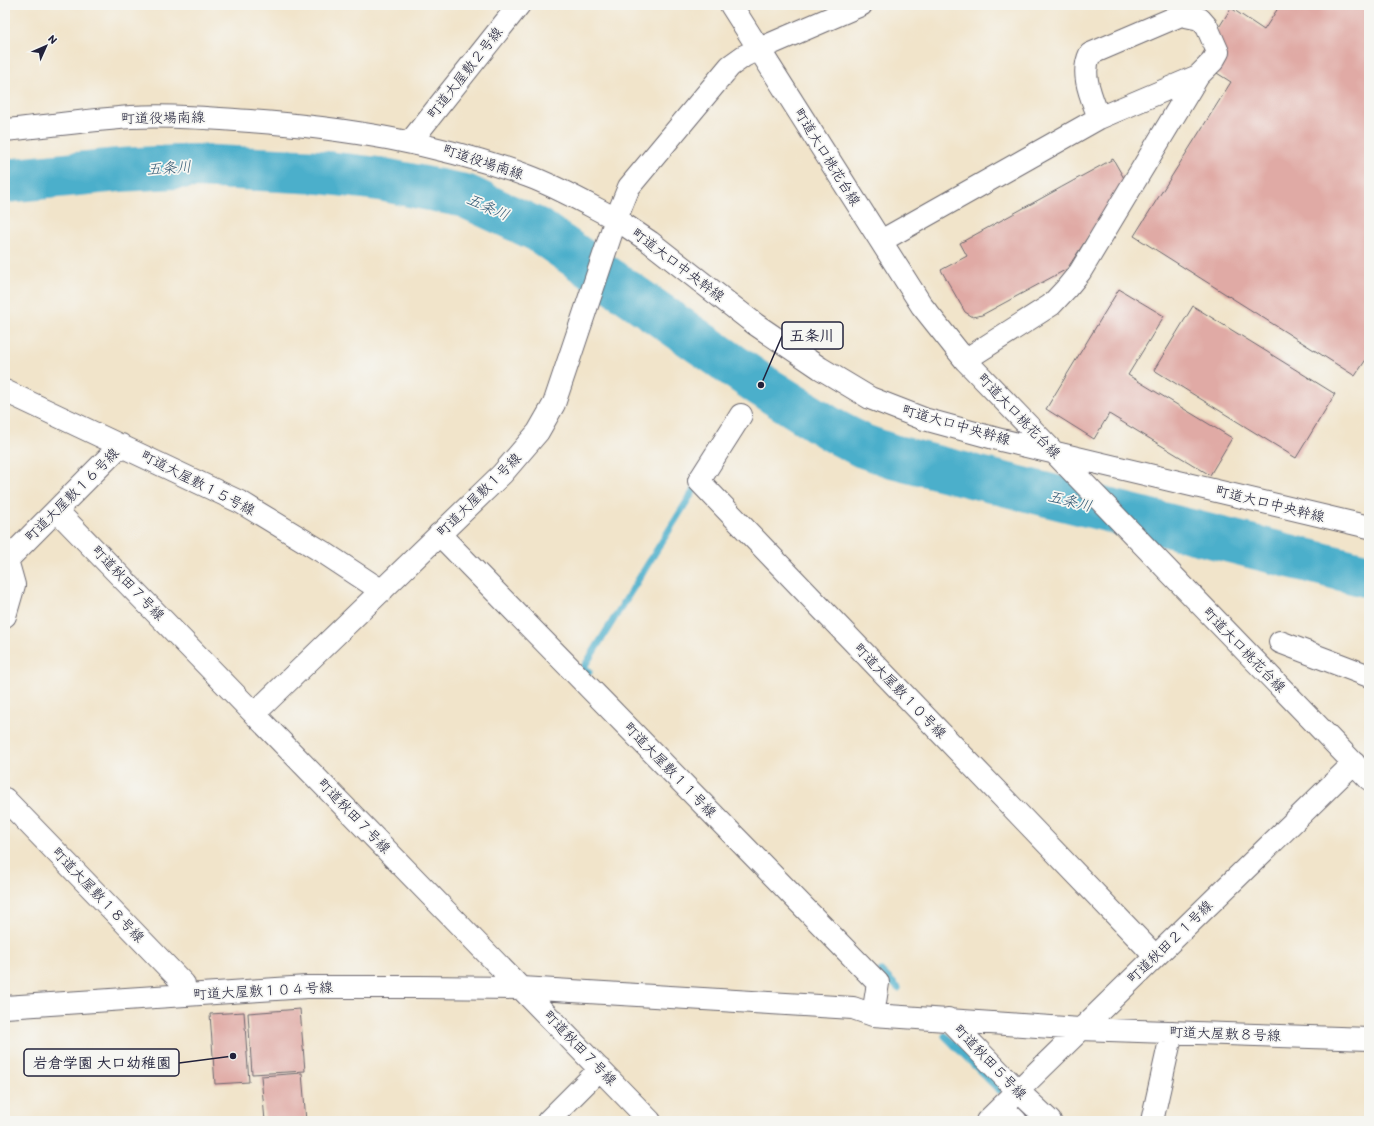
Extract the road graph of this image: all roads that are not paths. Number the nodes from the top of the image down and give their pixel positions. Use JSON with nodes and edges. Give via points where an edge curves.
{"nodes":[{"id":1,"x":520,"y":5,"type":"edge"},
{"id":2,"x":731,"y":5,"type":"edge"},
{"id":3,"x":861,"y":5,"type":"edge"},
{"id":4,"x":759,"y":49,"type":"junction"},
{"id":5,"x":1198,"y":76,"type":"junction"},
{"id":6,"x":1139,"y":101,"type":"junction"},
{"id":7,"x":1099,"y":118,"type":"junction"},
{"id":8,"x":5,"y":130,"type":"edge"},
{"id":9,"x":1160,"y":139,"type":"junction"},
{"id":10,"x":411,"y":141,"type":"junction"},
{"id":11,"x":616,"y":219,"type":"junction"},
{"id":12,"x":881,"y":241,"type":"junction"},
{"id":13,"x":965,"y":360,"type":"junction"},
{"id":14,"x":5,"y":392,"type":"edge"},
{"id":15,"x":740,"y":415,"type":"dead end"},
{"id":16,"x":121,"y":445,"type":"junction"},
{"id":17,"x":1055,"y":452,"type":"junction"},
{"id":18,"x":57,"y":510,"type":"junction"},
{"id":19,"x":1369,"y":528,"type":"edge"},
{"id":20,"x":439,"y":534,"type":"junction"},
{"id":21,"x":6,"y":560,"type":"edge"},
{"id":22,"x":382,"y":591,"type":"junction"},
{"id":23,"x":5,"y":616,"type":"edge"},
{"id":24,"x":1280,"y":642,"type":"dead end"},
{"id":25,"x":1369,"y":676,"type":"edge"},
{"id":26,"x":254,"y":714,"type":"junction"},
{"id":27,"x":1354,"y":763,"type":"junction"},
{"id":28,"x":1369,"y":779,"type":"edge"},
{"id":29,"x":5,"y":799,"type":"edge"},
{"id":30,"x":1155,"y":956,"type":"junction"},
{"id":31,"x":522,"y":988,"type":"junction"},
{"id":32,"x":184,"y":995,"type":"junction"},
{"id":33,"x":5,"y":1007,"type":"edge"},
{"id":34,"x":873,"y":1015,"type":"junction"},
{"id":35,"x":948,"y":1019,"type":"junction"},
{"id":36,"x":1080,"y":1029,"type":"junction"},
{"id":37,"x":1172,"y":1032,"type":"junction"},
{"id":38,"x":1369,"y":1039,"type":"edge"},
{"id":39,"x":600,"y":1069,"type":"junction"},
{"id":40,"x":1018,"y":1091,"type":"junction"},
{"id":41,"x":1002,"y":1116,"type":"edge"},
{"id":42,"x":548,"y":1121,"type":"edge"},
{"id":43,"x":650,"y":1121,"type":"edge"},
{"id":44,"x":1050,"y":1121,"type":"edge"},
{"id":45,"x":1152,"y":1121,"type":"edge"}],
"edges":[{"from":1,"to":10,"type":"street","name":"町道大屋敷２号線"},
{"from":2,"to":4,"type":"street","name":"町道大口桃花台線"},
{"from":3,"to":4,"type":"street"},
{"from":4,"to":11,"type":"street","via":[[730,66],[629,187]]},
{"from":4,"to":12,"type":"street","name":"町道大口桃花台線"},
{"from":5,"to":6,"type":"street"},
{"from":5,"to":7,"type":"street","via":[[1218,52],[1207,27],[1200,19],[1181,16],[1094,52],[1090,54],[1087,62],[1087,85]]},
{"from":5,"to":9,"type":"street"},
{"from":6,"to":7,"type":"street"},
{"from":6,"to":9,"type":"street","via":[[1146,103],[1156,113],[1161,130]]},
{"from":7,"to":12,"type":"street"},
{"from":8,"to":10,"type":"street","name":"町道役場南線","via":[[131,117],[202,117],[279,123]]},
{"from":9,"to":13,"type":"street","via":[[1080,272],[1066,289],[1051,305]]},
{"from":10,"to":11,"type":"street","name":"町道役場南線","via":[[460,153],[529,176]]},
{"from":11,"to":17,"type":"street","name":"町道大口中央幹線","via":[[650,242],[755,324],[870,398],[924,419]]},
{"from":11,"to":20,"type":"street","name":"町道大屋敷１号線","via":[[554,404],[538,432],[502,474]]},
{"from":12,"to":13,"type":"street","name":"町道大口桃花台線","via":[[926,311]]},
{"from":13,"to":17,"type":"street","name":"町道大口桃花台線"},
{"from":14,"to":16,"type":"street","name":"町道大屋敷１５号線"},
{"from":15,"to":30,"type":"street","name":"町道大屋敷１０号線","via":[[699,481]]},
{"from":16,"to":18,"type":"street","name":"町道大屋敷１６号線"},
{"from":16,"to":22,"type":"street","name":"町道大屋敷１５号線","via":[[242,503]]},
{"from":17,"to":19,"type":"street","name":"町道大口中央幹線"},
{"from":17,"to":27,"type":"street","name":"町道大口桃花台線"},
{"from":18,"to":21,"type":"street","name":"町道大屋敷１６号線"},
{"from":18,"to":26,"type":"street","name":"町道秋田７号線"},
{"from":20,"to":22,"type":"street","name":"町道大屋敷１号線"},
{"from":20,"to":34,"type":"street","name":"町道大屋敷１１号線","via":[[878,983]]},
{"from":21,"to":23,"type":"street","via":[[14,585]]},
{"from":22,"to":26,"type":"street","name":"町道大屋敷１号線"},
{"from":24,"to":25,"type":"street"},
{"from":26,"to":31,"type":"street","name":"町道秋田７号線"},
{"from":27,"to":28,"type":"street","name":"町道大口桃花台線"},
{"from":27,"to":30,"type":"street","name":"町道秋田２１号線"},
{"from":29,"to":32,"type":"street","name":"町道大屋敷１８号線","via":[[184,984]]},
{"from":30,"to":36,"type":"street","name":"町道秋田２１号線"},
{"from":31,"to":32,"type":"street","name":"町道大屋敷１０４号線","via":[[307,987]]},
{"from":31,"to":34,"type":"street","name":"町道大屋敷１０４号線","via":[[853,1008]]},
{"from":31,"to":39,"type":"street","name":"町道秋田７号線"},
{"from":32,"to":33,"type":"street","name":"町道大屋敷１０４号線"},
{"from":34,"to":35,"type":"street","name":"町道大屋敷８号線"},
{"from":35,"to":36,"type":"street","name":"町道大屋敷８号線"},
{"from":35,"to":40,"type":"street","name":"町道秋田５号線"},
{"from":36,"to":37,"type":"street","name":"町道大屋敷８号線"},
{"from":36,"to":40,"type":"street","name":"町道秋田２１号線"},
{"from":37,"to":38,"type":"street","name":"町道大屋敷８号線"},
{"from":37,"to":45,"type":"street"},
{"from":39,"to":42,"type":"street"},
{"from":39,"to":43,"type":"street","name":"町道秋田７号線"},
{"from":40,"to":41,"type":"street","name":"町道秋田２１号線"},
{"from":40,"to":44,"type":"street","name":"町道秋田５号線"}]}
